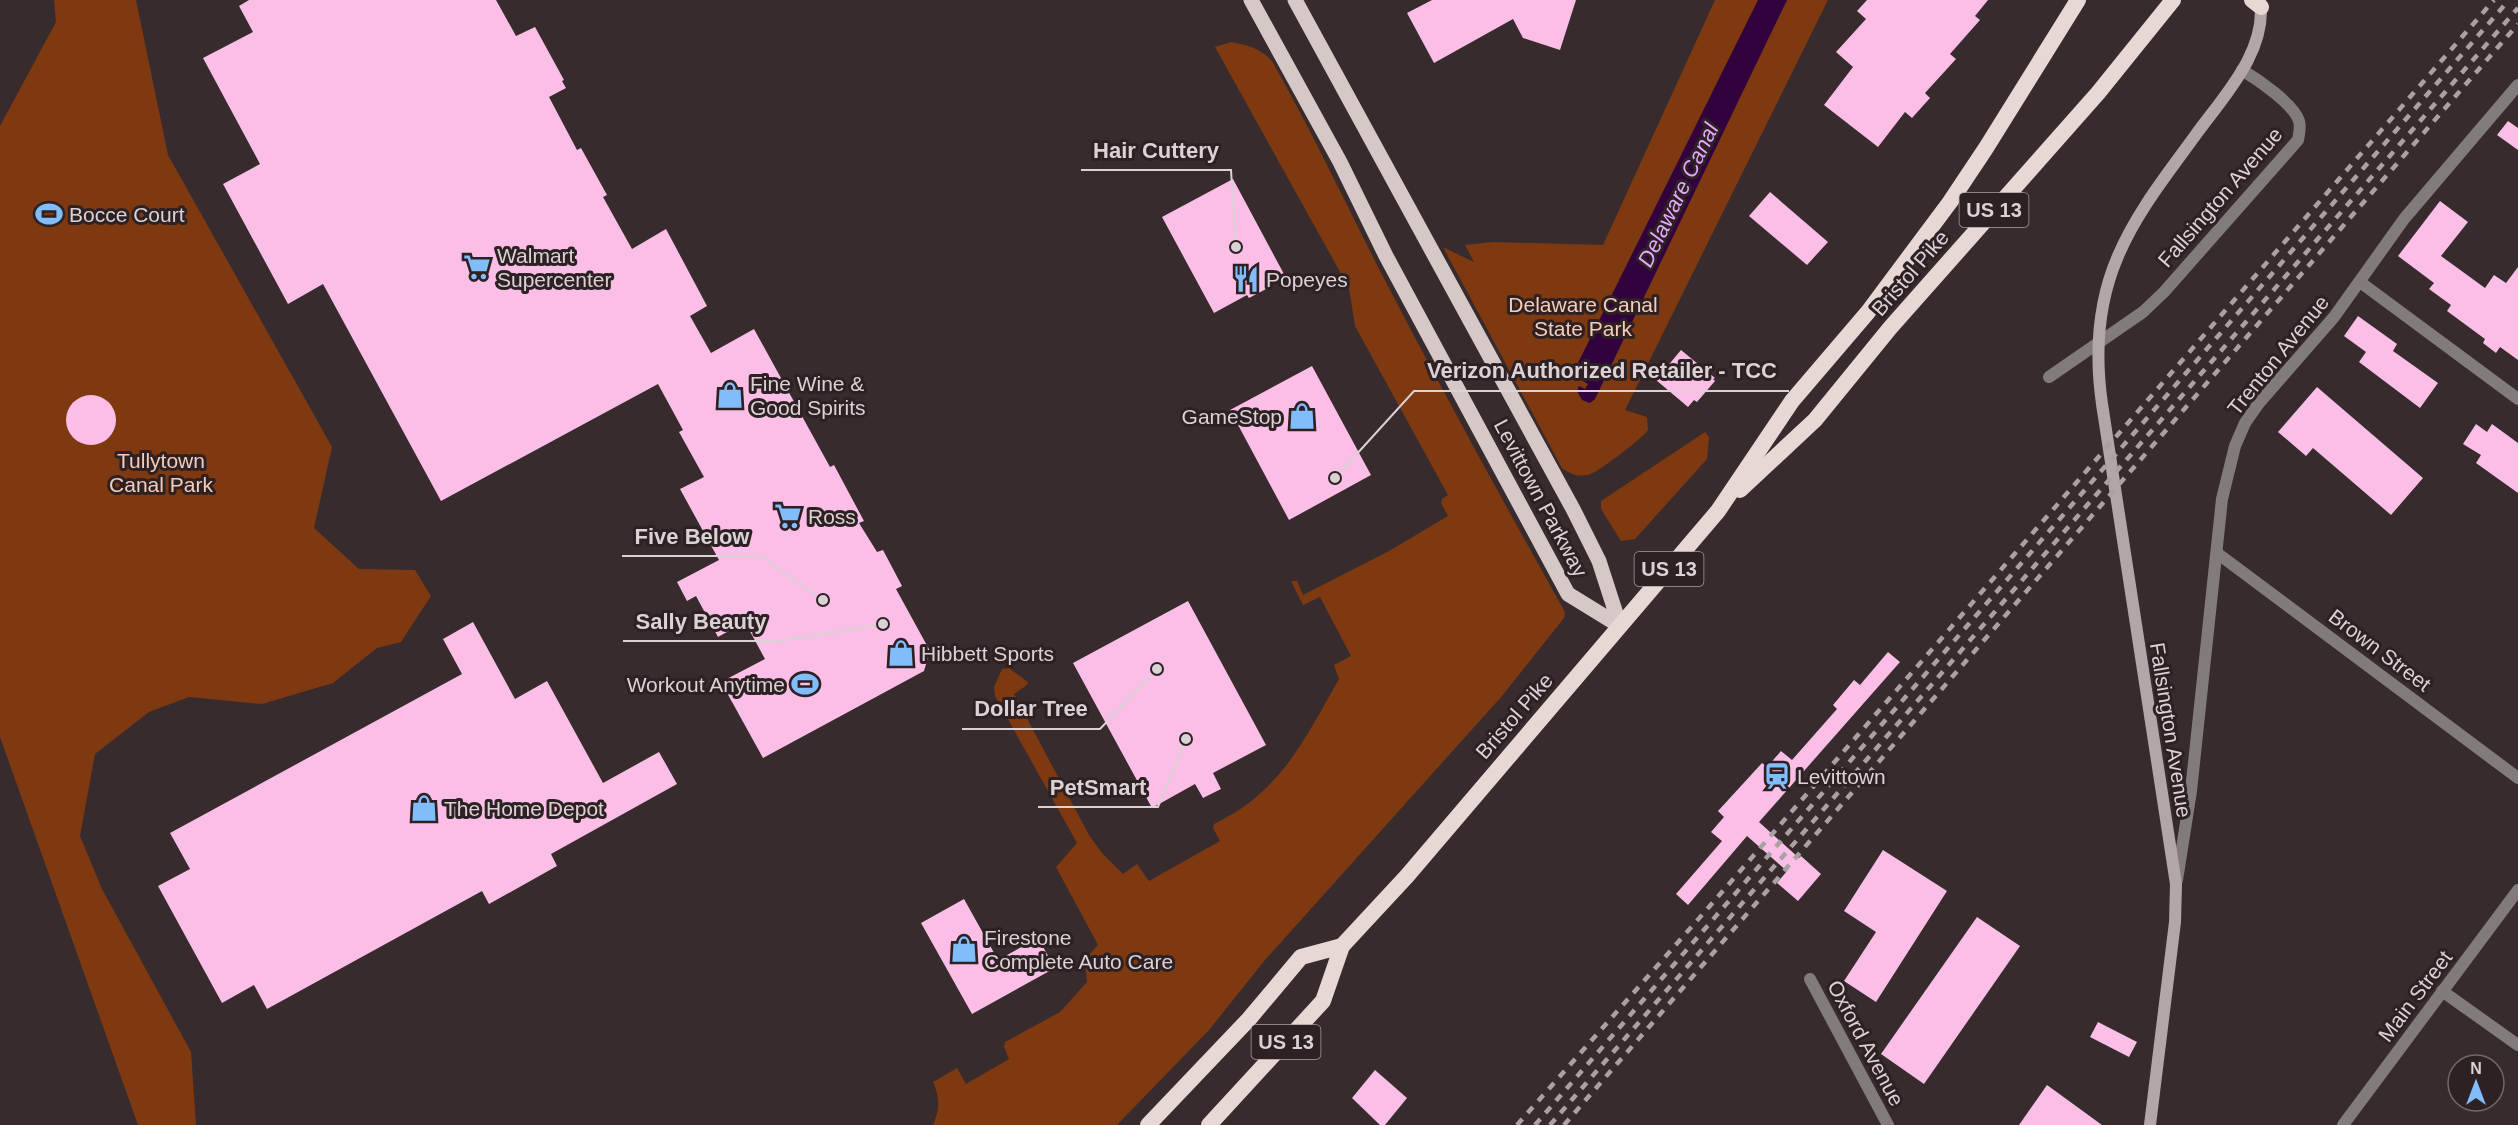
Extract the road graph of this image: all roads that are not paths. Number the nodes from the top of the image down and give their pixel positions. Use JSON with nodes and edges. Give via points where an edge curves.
{"nodes":[{"id":1,"x":1251,"y":0,"type":"edge"},
{"id":2,"x":1295,"y":0,"type":"edge"},
{"id":3,"x":2078,"y":0,"type":"edge"},
{"id":4,"x":2172,"y":2,"type":"edge"},
{"id":5,"x":2258,"y":2,"type":"edge"},
{"id":6,"x":2242,"y":70,"type":"junction"},
{"id":7,"x":2518,"y":85,"type":"edge"},
{"id":8,"x":2360,"y":282,"type":"junction"},
{"id":9,"x":2049,"y":377,"type":"dead end"},
{"id":10,"x":2518,"y":399,"type":"edge"},
{"id":11,"x":1718,"y":511,"type":"junction"},
{"id":12,"x":2217,"y":553,"type":"junction"},
{"id":13,"x":1620,"y":626,"type":"junction"},
{"id":14,"x":2518,"y":778,"type":"edge"},
{"id":15,"x":2176,"y":884,"type":"junction"},
{"id":16,"x":2518,"y":890,"type":"edge"},
{"id":17,"x":1342,"y":946,"type":"junction"},
{"id":18,"x":1810,"y":979,"type":"dead end"},
{"id":19,"x":2442,"y":991,"type":"junction"},
{"id":20,"x":2518,"y":1045,"type":"edge"},
{"id":21,"x":1148,"y":1125,"type":"edge"},
{"id":22,"x":1209,"y":1125,"type":"edge"},
{"id":23,"x":1888,"y":1125,"type":"edge"},
{"id":24,"x":2150,"y":1125,"type":"edge"},
{"id":25,"x":2343,"y":1125,"type":"edge"}],
"edges":[{"from":1,"to":13,"type":"main road","name":"Levittown Parkway","via":[[1568,594]]},
{"from":2,"to":13,"type":"main road","name":"Levittown Parkway","via":[[1573,509],[1599,561]]},
{"from":3,"to":11,"type":"highway","name":"Bristol Pike","number":"US 13","via":[[1950,202],[1868,312],[1792,401]]},
{"from":4,"to":11,"type":"highway","name":"Bristol Pike","number":"US 13","via":[[1815,420]]},
{"from":5,"to":6,"type":"main road","name":"Fallsington Avenue","via":[[2257,38]]},
{"from":6,"to":9,"type":"street","name":"Fallsington Avenue","via":[[2295,112],[2300,122],[2298,140],[2143,312]]},
{"from":6,"to":15,"type":"main road","name":"Fallsington Avenue","via":[[2139,217],[2118,256],[2101,317],[2099,382]]},
{"from":7,"to":8,"type":"street","name":"Trenton Avenue","via":[[2404,219]]},
{"from":8,"to":10,"type":"street"},
{"from":8,"to":12,"type":"street","name":"Trenton Avenue","via":[[2245,423],[2230,461]]},
{"from":11,"to":13,"type":"highway","name":"Bristol Pike","number":"US 13"},
{"from":12,"to":14,"type":"street","name":"Brown Street"},
{"from":12,"to":15,"type":"street","name":"Trenton Avenue","via":[[2192,790]]},
{"from":13,"to":17,"type":"highway","name":"Bristol Pike","number":"US 13","via":[[1407,876]]},
{"from":15,"to":24,"type":"main road","name":"Fallsington Avenue","via":[[2175,922]]},
{"from":16,"to":19,"type":"street","name":"Main Street"},
{"from":17,"to":21,"type":"highway","number":"US 13","via":[[1301,957],[1249,1019]]},
{"from":17,"to":22,"type":"highway","name":"Bristol Pike","number":"US 13","via":[[1323,1001]]},
{"from":18,"to":23,"type":"street","name":"Oxford Avenue"},
{"from":19,"to":20,"type":"street"},
{"from":19,"to":25,"type":"street","name":"Main Street"}]}
